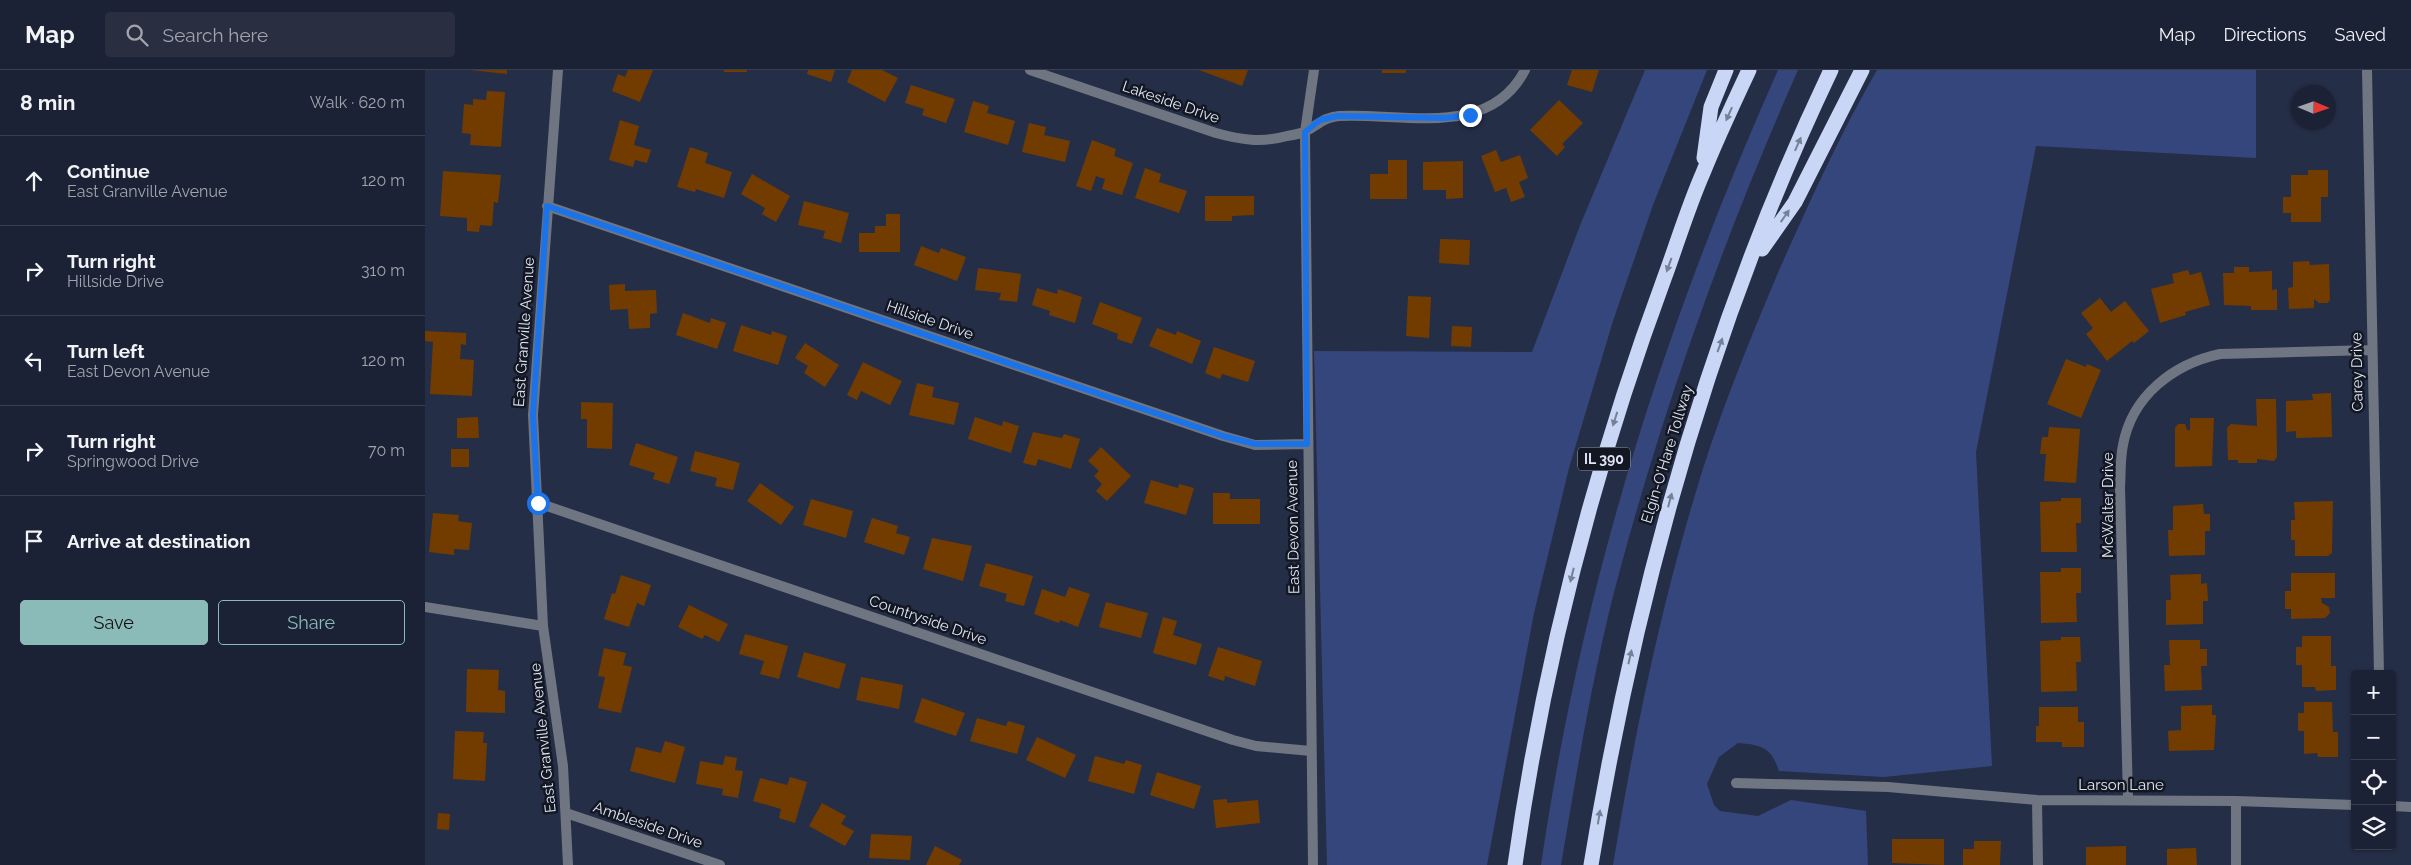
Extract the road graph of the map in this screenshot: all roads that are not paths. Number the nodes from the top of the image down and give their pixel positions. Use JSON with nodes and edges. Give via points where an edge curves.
{"nodes":[{"id":1,"x":558,"y":70,"type":"edge"},
{"id":2,"x":1030,"y":70,"type":"edge"},
{"id":3,"x":1314,"y":70,"type":"edge"},
{"id":4,"x":1525,"y":70,"type":"edge"},
{"id":5,"x":1726,"y":70,"type":"edge"},
{"id":6,"x":1749,"y":70,"type":"edge"},
{"id":7,"x":1831,"y":70,"type":"edge"},
{"id":8,"x":1863,"y":70,"type":"edge"},
{"id":9,"x":2367,"y":70,"type":"edge"},
{"id":10,"x":1305,"y":132,"type":"junction"},
{"id":11,"x":1702,"y":174,"type":"junction"},
{"id":12,"x":547,"y":206,"type":"junction"},
{"id":13,"x":1747,"y":270,"type":"junction"},
{"id":14,"x":2371,"y":350,"type":"junction"},
{"id":15,"x":1307,"y":444,"type":"junction"},
{"id":16,"x":538,"y":503,"type":"junction"},
{"id":17,"x":425,"y":607,"type":"edge"},
{"id":18,"x":543,"y":626,"type":"junction"},
{"id":19,"x":2379,"y":670,"type":"edge"},
{"id":20,"x":1311,"y":751,"type":"junction"},
{"id":21,"x":1736,"y":783,"type":"dead end"},
{"id":22,"x":2128,"y":799,"type":"junction"},
{"id":23,"x":2037,"y":800,"type":"junction"},
{"id":24,"x":2236,"y":801,"type":"junction"},
{"id":25,"x":2351,"y":805,"type":"edge"},
{"id":26,"x":2396,"y":806,"type":"edge"},
{"id":27,"x":2411,"y":807,"type":"edge"},
{"id":28,"x":566,"y":813,"type":"junction"},
{"id":29,"x":568,"y":865,"type":"edge"},
{"id":30,"x":720,"y":865,"type":"edge"},
{"id":31,"x":1313,"y":865,"type":"edge"},
{"id":32,"x":1515,"y":865,"type":"edge"},
{"id":33,"x":1591,"y":865,"type":"edge"},
{"id":34,"x":2038,"y":865,"type":"edge"},
{"id":35,"x":2237,"y":865,"type":"edge"}],
"edges":[{"from":1,"to":12,"type":"street","name":"East Granville Avenue"},
{"from":2,"to":10,"type":"street","name":"Lakeside Drive","via":[[1244,141],[1271,140]]},
{"from":3,"to":10,"type":"street","name":"East Devon Avenue"},
{"from":4,"to":10,"type":"street","name":"Lakeside Drive","via":[[1492,104],[1470,115],[1446,118],[1338,116],[1320,120]]},
{"from":5,"to":11,"type":"highway","via":[[1711,106]]},
{"from":6,"to":11,"type":"highway","number":"IL 390","one_way":true},
{"from":13,"to":7,"type":"highway","name":"Elgin-O'Hare Tollway","one_way":true},
{"from":13,"to":8,"type":"highway","one_way":true,"via":[[1795,202]]},
{"from":9,"to":14,"type":"street","name":"Carey Drive"},
{"from":10,"to":15,"type":"street","name":"East Devon Avenue"},
{"from":11,"to":32,"type":"highway","number":"IL 390","one_way":true,"via":[[1641,342],[1586,522],[1539,723]]},
{"from":12,"to":15,"type":"street","name":"Hillside Drive","via":[[1223,436],[1255,444]]},
{"from":12,"to":16,"type":"street","name":"East Granville Avenue","via":[[533,415]]},
{"from":33,"to":13,"type":"highway","name":"Elgin-O'Hare Tollway","one_way":true,"via":[[1623,685],[1649,577],[1707,379]]},
{"from":14,"to":19,"type":"street","name":"Carey Drive"},
{"from":14,"to":22,"type":"street","name":"McWalter Drive","via":[[2207,356],[2161,380],[2135,411],[2123,446],[2120,487]]},
{"from":15,"to":20,"type":"street","name":"East Devon Avenue"},
{"from":16,"to":18,"type":"street","name":"East Granville Avenue"},
{"from":16,"to":20,"type":"street","name":"Countryside Drive","via":[[1233,740],[1255,746]]},
{"from":17,"to":18,"type":"street"},
{"from":18,"to":28,"type":"street","name":"East Granville Avenue","via":[[563,766]]},
{"from":20,"to":31,"type":"street","name":"East Devon Avenue"},
{"from":21,"to":23,"type":"street","name":"Larson Lane","via":[[1888,787]]},
{"from":22,"to":23,"type":"street","name":"Larson Lane"},
{"from":22,"to":24,"type":"street","name":"Larson Lane"},
{"from":23,"to":34,"type":"street"},
{"from":24,"to":25,"type":"street","name":"Larson Lane"},
{"from":24,"to":35,"type":"street"},
{"from":26,"to":27,"type":"street"},
{"from":28,"to":29,"type":"street","name":"East Granville Avenue"},
{"from":28,"to":30,"type":"street","name":"Ambleside Drive"}]}
